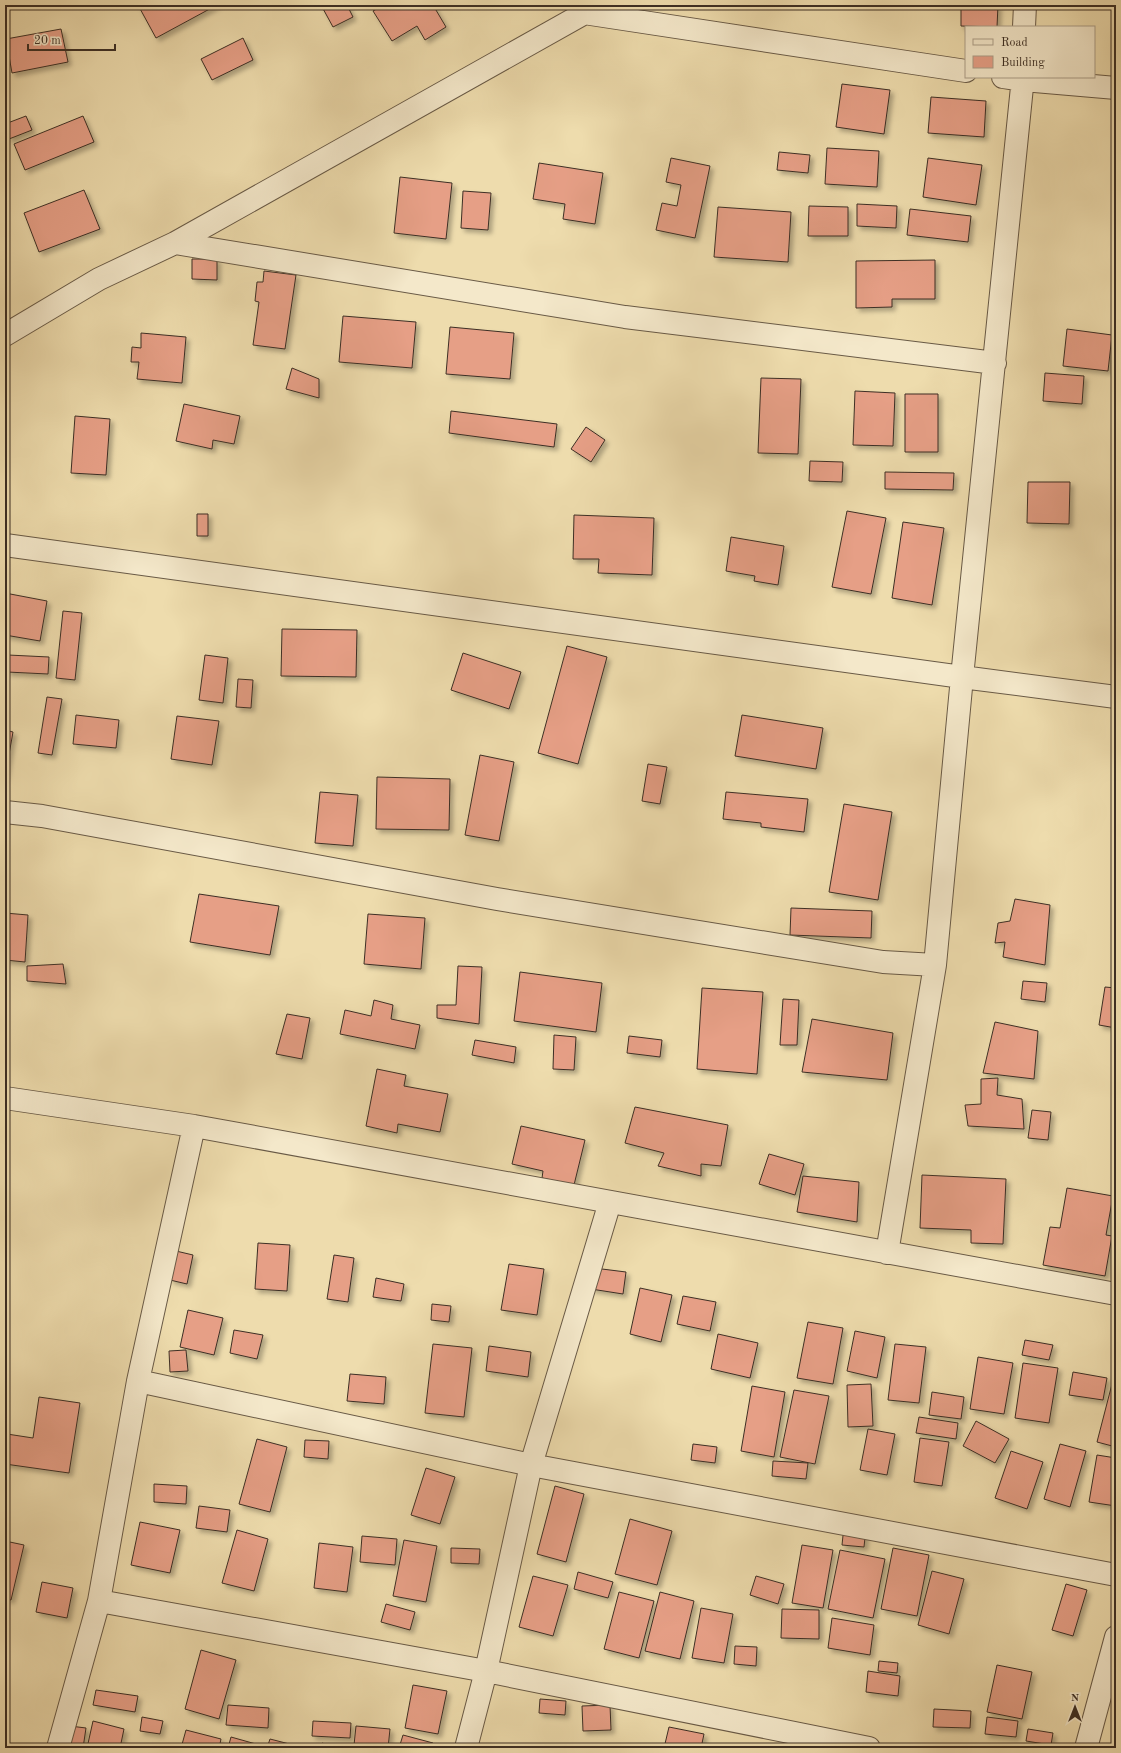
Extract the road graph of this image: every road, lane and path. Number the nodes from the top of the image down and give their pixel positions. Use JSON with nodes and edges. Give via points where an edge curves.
{"nodes":[{"id":1,"x":1024,"y":5,"type":"edge"},
{"id":2,"x":591,"y":9,"type":"edge"},
{"id":3,"x":1024,"y":26,"type":"edge"},
{"id":4,"x":965,"y":71,"type":"edge"},
{"id":5,"x":1016,"y":78,"type":"edge"},
{"id":6,"x":1116,"y":88,"type":"edge"},
{"id":7,"x":175,"y":243,"type":"junction"},
{"id":8,"x":5,"y":335,"type":"edge"},
{"id":9,"x":995,"y":363,"type":"junction"},
{"id":10,"x":5,"y":545,"type":"edge"},
{"id":11,"x":962,"y":677,"type":"junction"},
{"id":12,"x":1116,"y":697,"type":"edge"},
{"id":13,"x":5,"y":812,"type":"edge"},
{"id":14,"x":935,"y":965,"type":"junction"},
{"id":15,"x":5,"y":1098,"type":"edge"},
{"id":16,"x":194,"y":1126,"type":"junction"},
{"id":17,"x":610,"y":1202,"type":"junction"},
{"id":18,"x":888,"y":1252,"type":"junction"},
{"id":19,"x":1116,"y":1294,"type":"edge"},
{"id":20,"x":138,"y":1381,"type":"junction"},
{"id":21,"x":531,"y":1465,"type":"junction"},
{"id":22,"x":1116,"y":1574,"type":"edge"},
{"id":23,"x":99,"y":1601,"type":"junction"},
{"id":24,"x":1116,"y":1637,"type":"edge"},
{"id":25,"x":486,"y":1671,"type":"junction"},
{"id":26,"x":58,"y":1748,"type":"edge"},
{"id":27,"x":466,"y":1748,"type":"edge"},
{"id":28,"x":869,"y":1748,"type":"edge"},
{"id":29,"x":1086,"y":1748,"type":"edge"}],
"edges":[{"from":1,"to":3,"type":"street"},
{"from":2,"to":4,"type":"street"},
{"from":2,"to":7,"type":"street"},
{"from":5,"to":6,"type":"street"},
{"from":5,"to":9,"type":"street"},
{"from":7,"to":8,"type":"street","via":[[99,279]]},
{"from":7,"to":9,"type":"street","via":[[625,317]]},
{"from":9,"to":11,"type":"street"},
{"from":10,"to":11,"type":"street"},
{"from":11,"to":12,"type":"street"},
{"from":11,"to":14,"type":"street"},
{"from":13,"to":14,"type":"street","via":[[42,816],[618,920],[883,962]]},
{"from":14,"to":18,"type":"street"},
{"from":15,"to":16,"type":"street"},
{"from":16,"to":17,"type":"street"},
{"from":16,"to":20,"type":"street"},
{"from":17,"to":18,"type":"street"},
{"from":17,"to":21,"type":"street"},
{"from":18,"to":19,"type":"street"},
{"from":20,"to":21,"type":"street"},
{"from":20,"to":23,"type":"street"},
{"from":21,"to":22,"type":"street"},
{"from":21,"to":25,"type":"street"},
{"from":23,"to":25,"type":"street"},
{"from":23,"to":26,"type":"street"},
{"from":24,"to":29,"type":"street"},
{"from":25,"to":27,"type":"street"},
{"from":25,"to":28,"type":"street"}]}
